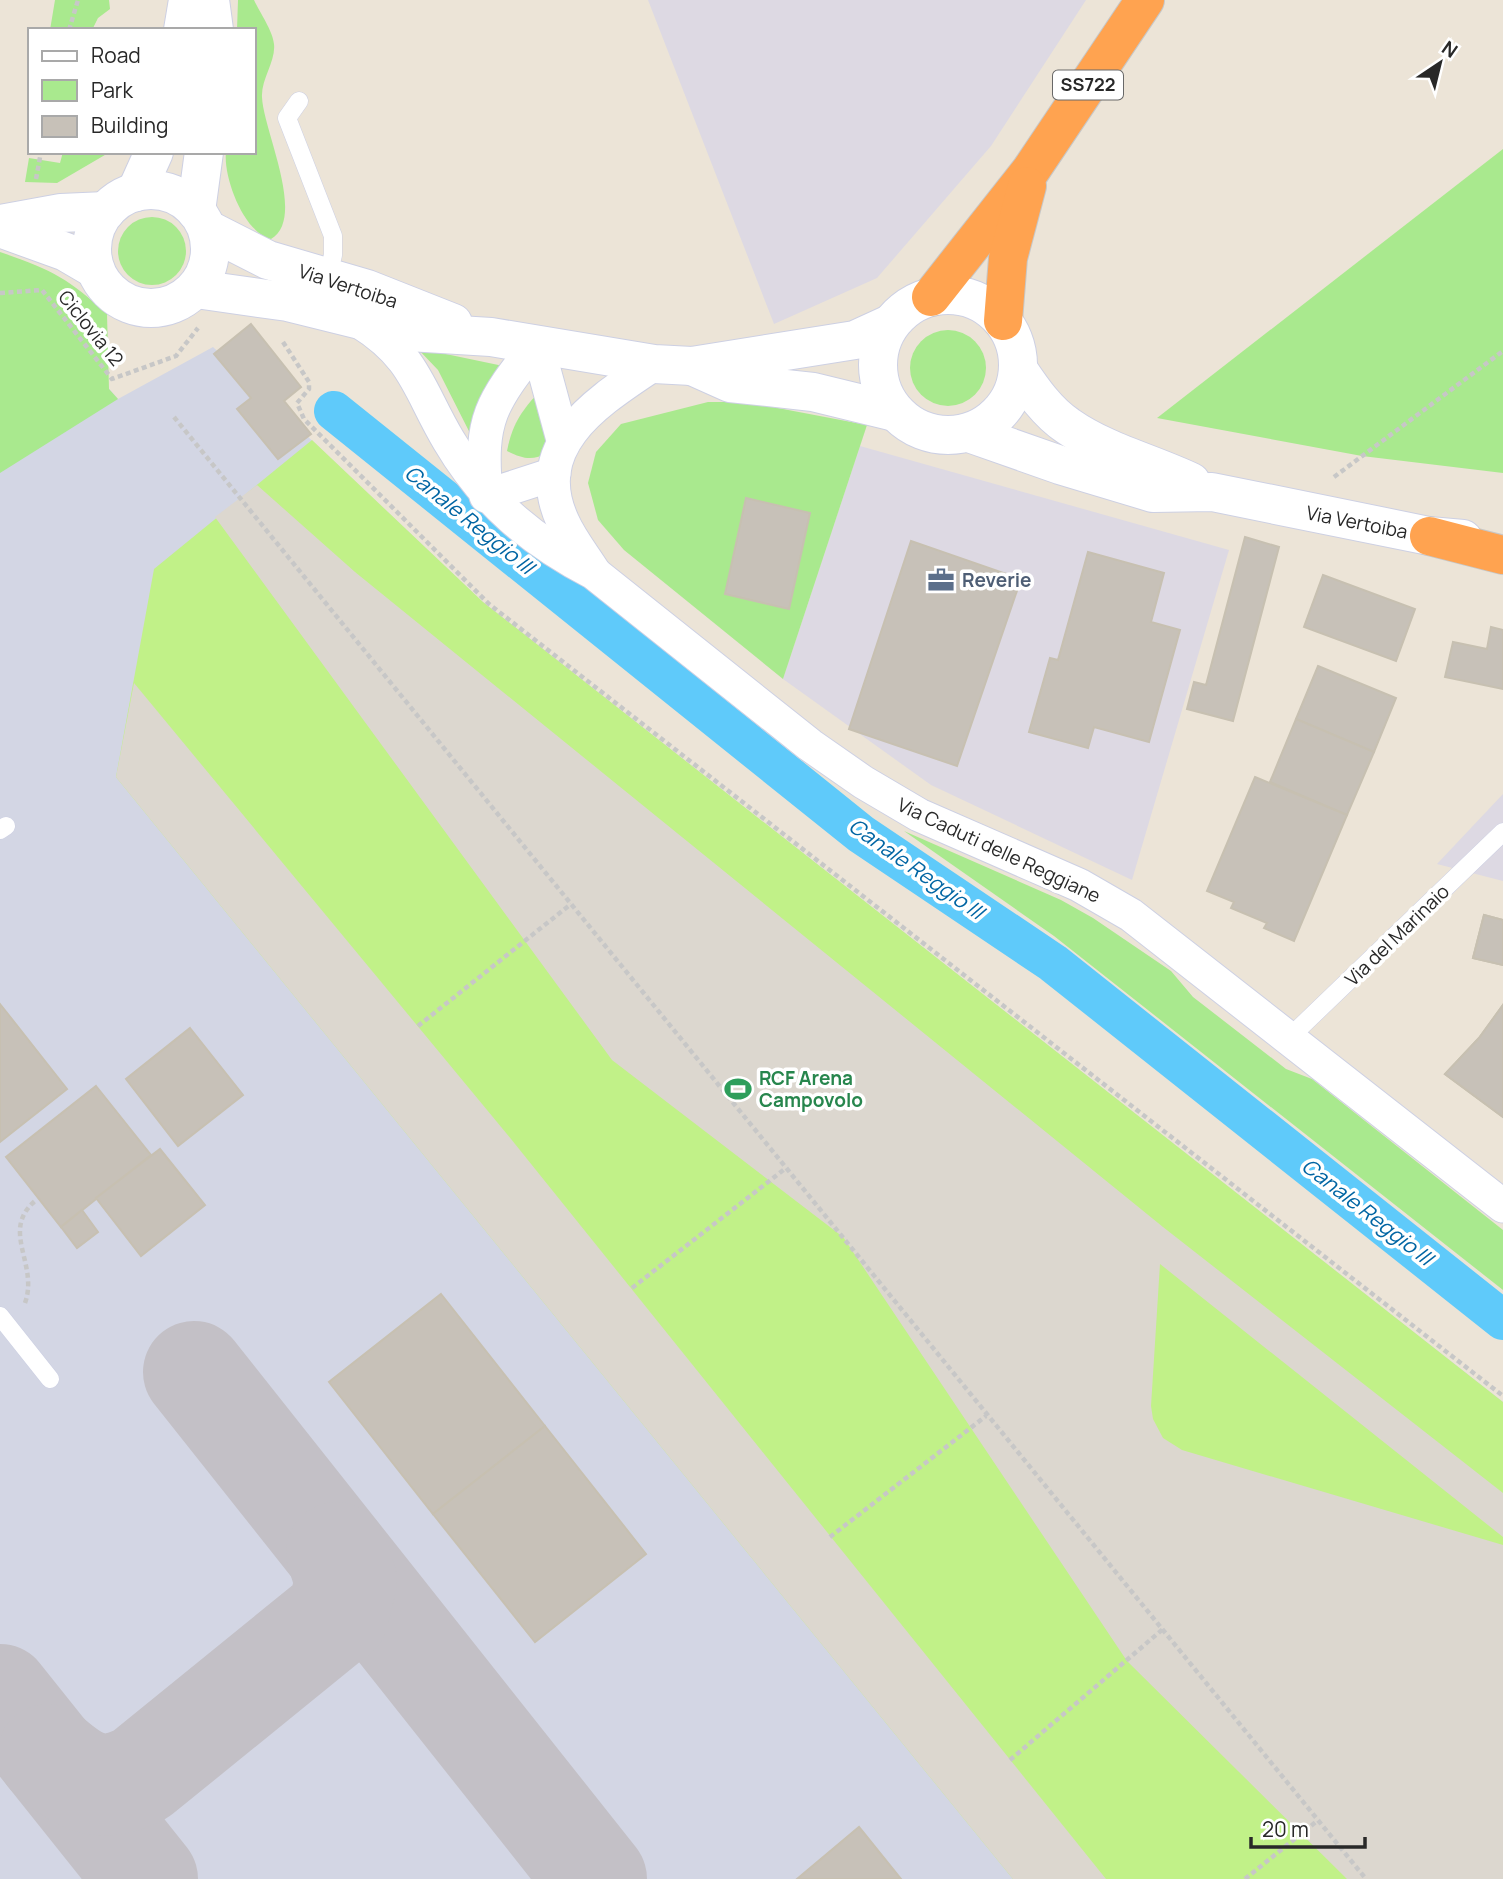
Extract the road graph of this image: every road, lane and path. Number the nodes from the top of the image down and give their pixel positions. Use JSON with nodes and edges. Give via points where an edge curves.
{"nodes":[{"id":1,"x":78,"y":0,"type":"edge"},
{"id":2,"x":188,"y":0,"type":"edge"},
{"id":3,"x":210,"y":0,"type":"edge"},
{"id":4,"x":1145,"y":0,"type":"edge"},
{"id":5,"x":70,"y":28,"type":"edge"},
{"id":6,"x":183,"y":28,"type":"edge"},
{"id":7,"x":214,"y":28,"type":"edge"},
{"id":8,"x":299,"y":101,"type":"dead end"},
{"id":9,"x":154,"y":154,"type":"edge"},
{"id":10,"x":204,"y":154,"type":"edge"},
{"id":11,"x":1031,"y":170,"type":"junction"},
{"id":12,"x":121,"y":201,"type":"junction"},
{"id":13,"x":202,"y":220,"type":"junction"},
{"id":14,"x":0,"y":226,"type":"edge"},
{"id":15,"x":95,"y":270,"type":"junction"},
{"id":16,"x":327,"y":279,"type":"junction"},
{"id":17,"x":0,"y":293,"type":"edge"},
{"id":18,"x":931,"y":297,"type":"junction"},
{"id":19,"x":199,"y":307,"type":"junction"},
{"id":20,"x":356,"y":320,"type":"junction"},
{"id":21,"x":1003,"y":321,"type":"junction"},
{"id":22,"x":890,"y":324,"type":"junction"},
{"id":23,"x":275,"y":330,"type":"dead end"},
{"id":24,"x":491,"y":337,"type":"junction"},
{"id":25,"x":537,"y":344,"type":"junction"},
{"id":26,"x":1503,"y":351,"type":"edge"},
{"id":27,"x":654,"y":364,"type":"junction"},
{"id":28,"x":692,"y":366,"type":"junction"},
{"id":29,"x":1018,"y":369,"type":"junction"},
{"id":30,"x":895,"y":412,"type":"junction"},
{"id":31,"x":174,"y":417,"type":"dead end"},
{"id":32,"x":969,"y":433,"type":"junction"},
{"id":33,"x":563,"y":440,"type":"junction"},
{"id":34,"x":554,"y":474,"type":"junction"},
{"id":35,"x":1212,"y":492,"type":"junction"},
{"id":36,"x":486,"y":496,"type":"junction"},
{"id":37,"x":1291,"y":509,"type":"junction"},
{"id":38,"x":1429,"y":536,"type":"junction"},
{"id":39,"x":1503,"y":542,"type":"edge"},
{"id":40,"x":1503,"y":555,"type":"edge"},
{"id":41,"x":594,"y":573,"type":"junction"},
{"id":42,"x":1503,"y":832,"type":"edge"},
{"id":43,"x":571,"y":904,"type":"junction"},
{"id":44,"x":418,"y":1026,"type":"dead end"},
{"id":45,"x":1290,"y":1037,"type":"junction"},
{"id":46,"x":786,"y":1168,"type":"junction"},
{"id":47,"x":35,"y":1201,"type":"dead end"},
{"id":48,"x":1503,"y":1206,"type":"edge"},
{"id":49,"x":632,"y":1288,"type":"dead end"},
{"id":50,"x":3,"y":1320,"type":"edge"},
{"id":51,"x":50,"y":1379,"type":"dead end"},
{"id":52,"x":1503,"y":1396,"type":"edge"},
{"id":53,"x":986,"y":1416,"type":"junction"},
{"id":54,"x":830,"y":1537,"type":"dead end"},
{"id":55,"x":1163,"y":1629,"type":"junction"},
{"id":56,"x":1010,"y":1760,"type":"dead end"},
{"id":57,"x":1317,"y":1821,"type":"junction"},
{"id":58,"x":1245,"y":1879,"type":"edge"},
{"id":59,"x":1366,"y":1879,"type":"edge"}],
"edges":[{"from":1,"to":5,"type":"path"},
{"from":2,"to":6,"type":"main road"},
{"from":3,"to":7,"type":"main road"},
{"from":4,"to":11,"type":"highway","number":"SS722"},
{"from":8,"to":16,"type":"lane","via":[[288,118],[333,236]]},
{"from":9,"to":12,"type":"main road"},
{"from":10,"to":13,"type":"main road"},
{"from":11,"to":18,"type":"highway","number":"SS722"},
{"from":11,"to":21,"type":"highway","number":"SS722","via":[[1008,258]]},
{"from":12,"to":13,"type":"main road","via":[[153,190],[169,192]]},
{"from":12,"to":14,"type":"main road"},
{"from":12,"to":15,"type":"main road","via":[[92,239]]},
{"from":13,"to":16,"type":"main road","name":"Via Vertoiba","via":[[268,260]]},
{"from":13,"to":19,"type":"main road","via":[[211,253]]},
{"from":14,"to":15,"type":"main road","via":[[66,252]]},
{"from":15,"to":19,"type":"main road","via":[[114,296],[129,305],[146,309],[172,304]]},
{"from":16,"to":24,"type":"main road","name":"Via Vertoiba","via":[[367,289]]},
{"from":17,"to":19,"type":"path","name":"Ciclovia 12","via":[[42,290],[112,379],[176,356]]},
{"from":18,"to":21,"type":"main road","via":[[970,299]]},
{"from":18,"to":22,"type":"main road","name":"Via Vertoiba","via":[[915,303]]},
{"from":19,"to":20,"type":"main road","name":"Via Vertoiba","via":[[288,302]]},
{"from":20,"to":24,"type":"main road","name":"Via Vertoiba","via":[[409,332]]},
{"from":20,"to":36,"type":"street","name":"Via Caduti delle Reggiane","via":[[385,338],[412,368],[448,440]]},
{"from":21,"to":29,"type":"main road","name":"Via Vertoiba","via":[[1017,352]]},
{"from":22,"to":28,"type":"main road","name":"Via Vertoiba","via":[[856,340]]},
{"from":22,"to":30,"type":"main road","via":[[880,346],[877,369]]},
{"from":23,"to":52,"type":"path","via":[[309,382],[297,403],[304,419],[489,604]]},
{"from":24,"to":25,"type":"main road","name":"Via Vertoiba"},
{"from":25,"to":27,"type":"main road","name":"Via Vertoiba"},
{"from":25,"to":33,"type":"street"},
{"from":25,"to":36,"type":"street","via":[[491,408],[482,458]]},
{"from":26,"to":37,"type":"path"},
{"from":27,"to":28,"type":"main road","name":"Via Vertoiba"},
{"from":27,"to":33,"type":"street","name":"Via Caduti delle Reggiane","via":[[603,398]]},
{"from":28,"to":30,"type":"main road","name":"Via Vertoiba","via":[[730,383],[813,392]]},
{"from":29,"to":32,"type":"main road","via":[[1014,390],[1003,409],[988,424]]},
{"from":29,"to":35,"type":"main road","name":"Via Vertoiba","via":[[1038,398],[1067,426]]},
{"from":30,"to":32,"type":"main road","name":"Via Vertoiba","via":[[929,433]]},
{"from":31,"to":43,"type":"path"},
{"from":32,"to":35,"type":"main road","name":"Via Vertoiba","via":[[1153,493]]},
{"from":33,"to":34,"type":"street","name":"Via Caduti delle Reggiane"},
{"from":34,"to":36,"type":"street"},
{"from":34,"to":41,"type":"street","name":"Via Caduti delle Reggiane","via":[[563,522]]},
{"from":35,"to":37,"type":"main road","name":"Via Vertoiba"},
{"from":36,"to":41,"type":"street","name":"Via Caduti delle Reggiane","via":[[547,547]]},
{"from":37,"to":38,"type":"main road","name":"Via Vertoiba"},
{"from":38,"to":39,"type":"main road","name":"Via Vertoiba"},
{"from":38,"to":40,"type":"highway"},
{"from":41,"to":45,"type":"street","name":"Via Caduti delle Reggiane","via":[[863,782],[919,815],[1068,880],[1131,915]]},
{"from":42,"to":45,"type":"lane","name":"Via del Marinaio"},
{"from":43,"to":44,"type":"path"},
{"from":43,"to":46,"type":"path"},
{"from":45,"to":48,"type":"street","name":"Via Caduti delle Reggiane"},
{"from":46,"to":49,"type":"path"},
{"from":46,"to":53,"type":"path"},
{"from":47,"to":50,"type":"path","via":[[22,1210],[16,1223],[29,1289],[23,1307]]},
{"from":50,"to":51,"type":"lane"},
{"from":53,"to":54,"type":"path"},
{"from":53,"to":55,"type":"path"},
{"from":55,"to":56,"type":"path"},
{"from":55,"to":57,"type":"path"},
{"from":57,"to":58,"type":"path"},
{"from":57,"to":59,"type":"path"}]}
